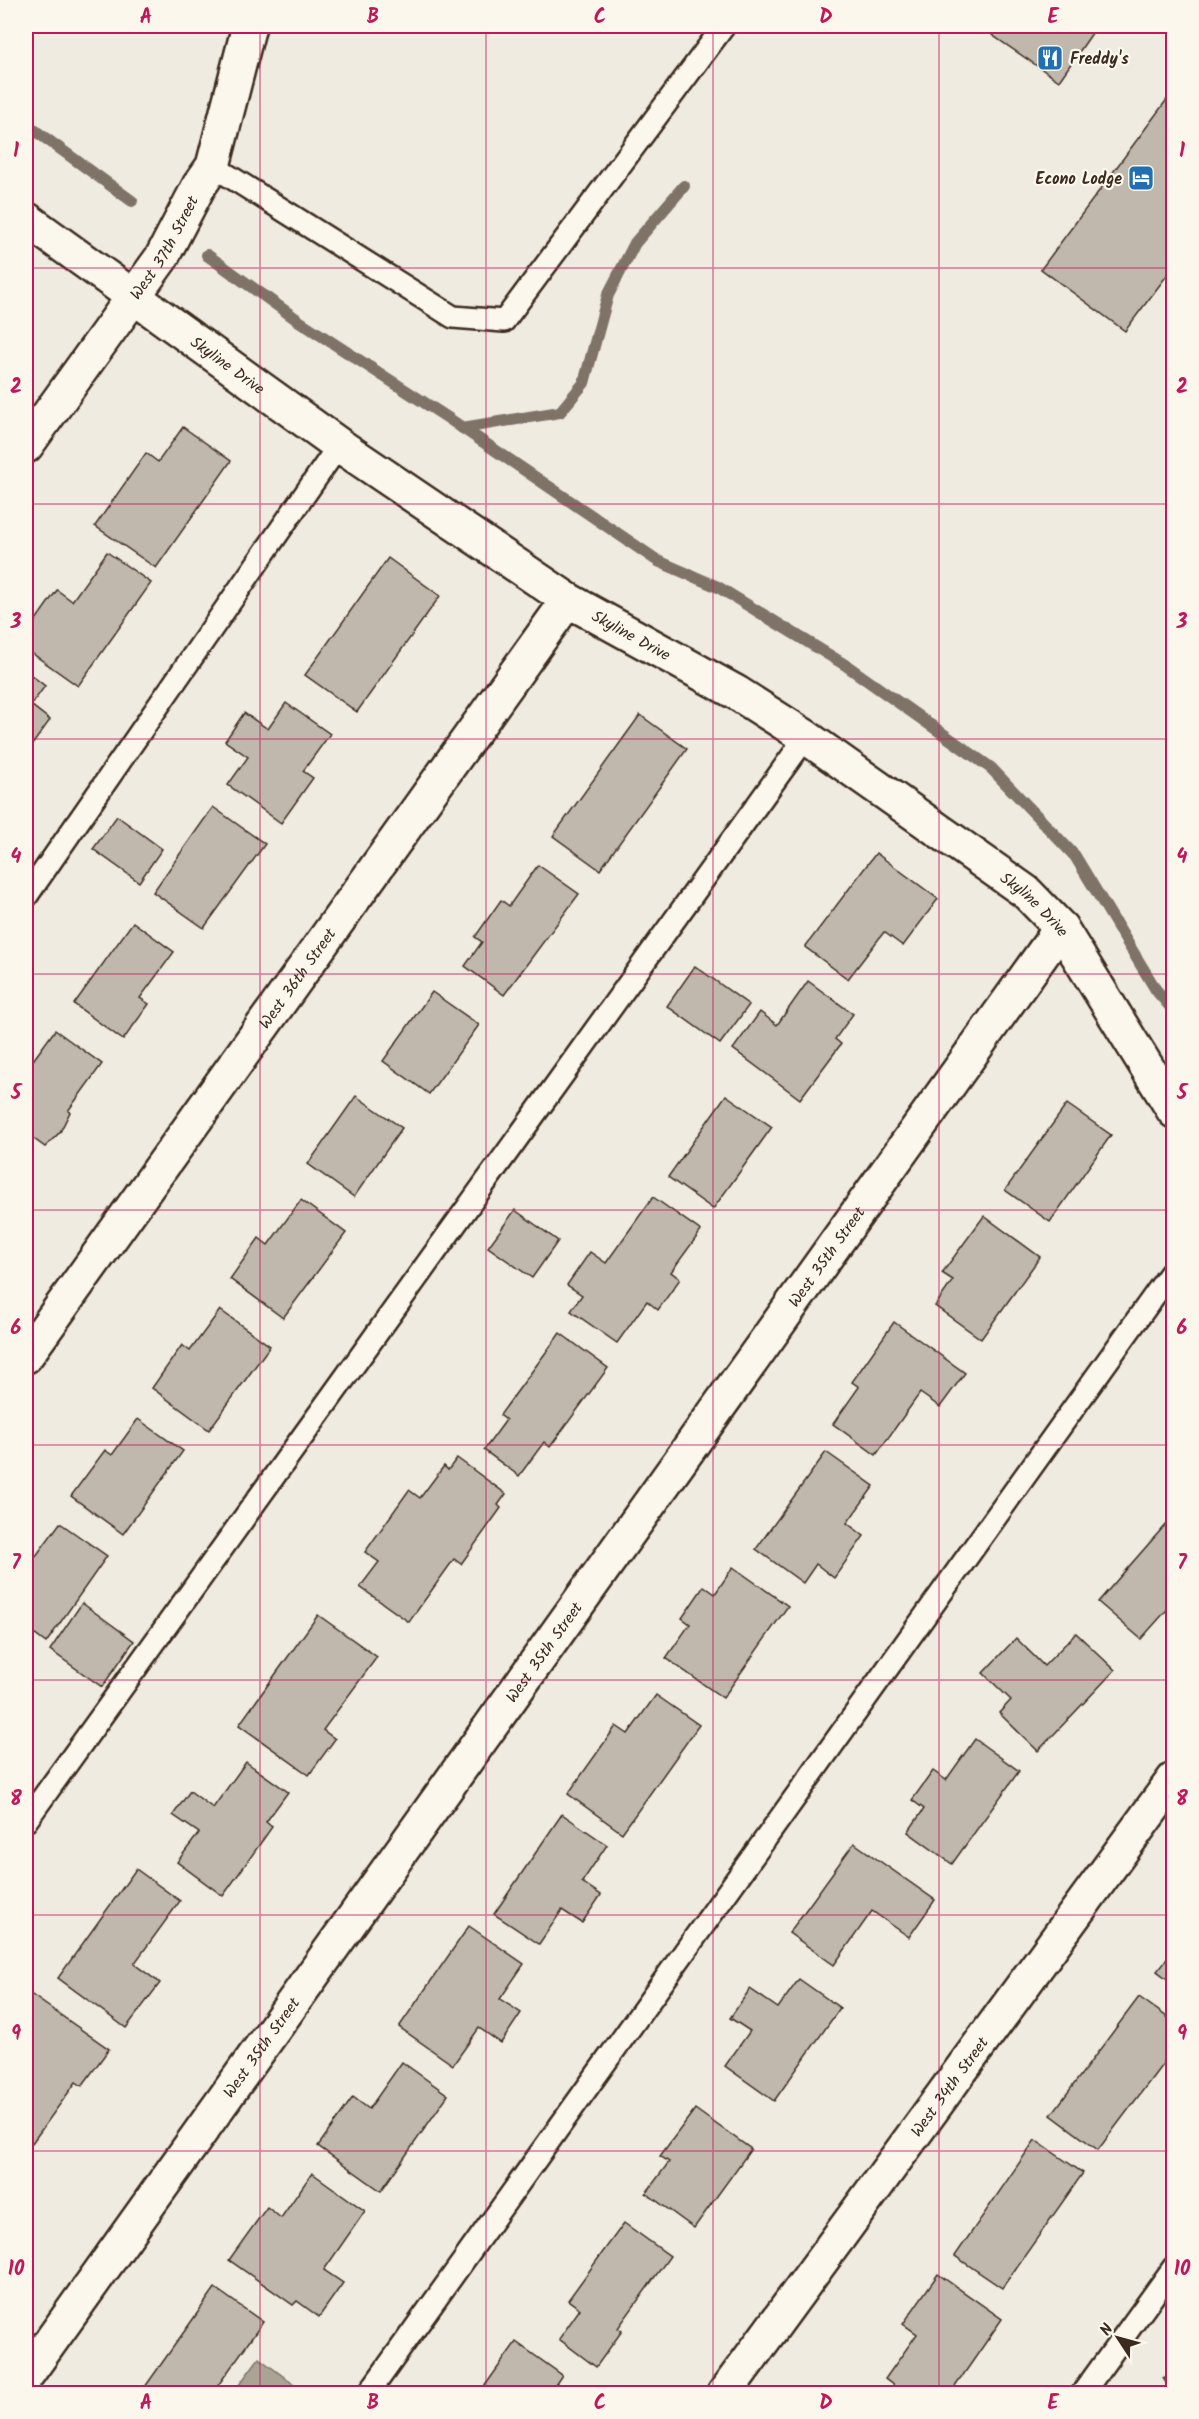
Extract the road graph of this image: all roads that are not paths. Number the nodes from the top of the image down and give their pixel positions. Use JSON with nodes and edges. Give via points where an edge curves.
{"nodes":[{"id":1,"x":249,"y":26,"type":"edge"},
{"id":2,"x":724,"y":26,"type":"edge"},
{"id":3,"x":206,"y":176,"type":"junction"},
{"id":4,"x":26,"y":219,"type":"edge"},
{"id":5,"x":131,"y":296,"type":"junction"},
{"id":6,"x":339,"y":445,"type":"junction"},
{"id":7,"x":26,"y":446,"type":"edge"},
{"id":8,"x":568,"y":600,"type":"junction"},
{"id":9,"x":806,"y":737,"type":"junction"},
{"id":10,"x":26,"y":897,"type":"edge"},
{"id":11,"x":1061,"y":928,"type":"junction"},
{"id":12,"x":1173,"y":1111,"type":"edge"},
{"id":13,"x":1173,"y":1268,"type":"edge"},
{"id":14,"x":26,"y":1356,"type":"edge"},
{"id":15,"x":1173,"y":1779,"type":"edge"},
{"id":16,"x":26,"y":1821,"type":"edge"},
{"id":17,"x":1173,"y":2267,"type":"edge"},
{"id":18,"x":26,"y":2376,"type":"edge"},
{"id":19,"x":368,"y":2394,"type":"edge"},
{"id":20,"x":724,"y":2394,"type":"edge"},
{"id":21,"x":1082,"y":2394,"type":"edge"}],
"edges":[{"from":1,"to":3,"type":"street","name":"West 37th Street"},
{"from":2,"to":3,"type":"lane","via":[[504,321],[453,316]]},
{"from":3,"to":5,"type":"street","name":"West 37th Street","via":[[162,257]]},
{"from":4,"to":5,"type":"street","name":"Skyline Drive"},
{"from":5,"to":6,"type":"street","name":"Skyline Drive"},
{"from":5,"to":7,"type":"street","name":"West 37th Street"},
{"from":6,"to":8,"type":"street","name":"Skyline Drive"},
{"from":6,"to":10,"type":"lane"},
{"from":8,"to":9,"type":"street","name":"Skyline Drive","via":[[737,693]]},
{"from":8,"to":14,"type":"street","name":"West 36th Street"},
{"from":9,"to":11,"type":"street","name":"Skyline Drive","via":[[1026,892]]},
{"from":9,"to":16,"type":"lane"},
{"from":11,"to":12,"type":"street","name":"Skyline Drive"},
{"from":11,"to":18,"type":"street","name":"West 35th Street"},
{"from":13,"to":19,"type":"lane"},
{"from":15,"to":20,"type":"street","name":"West 34th Street"},
{"from":17,"to":21,"type":"lane"}]}
